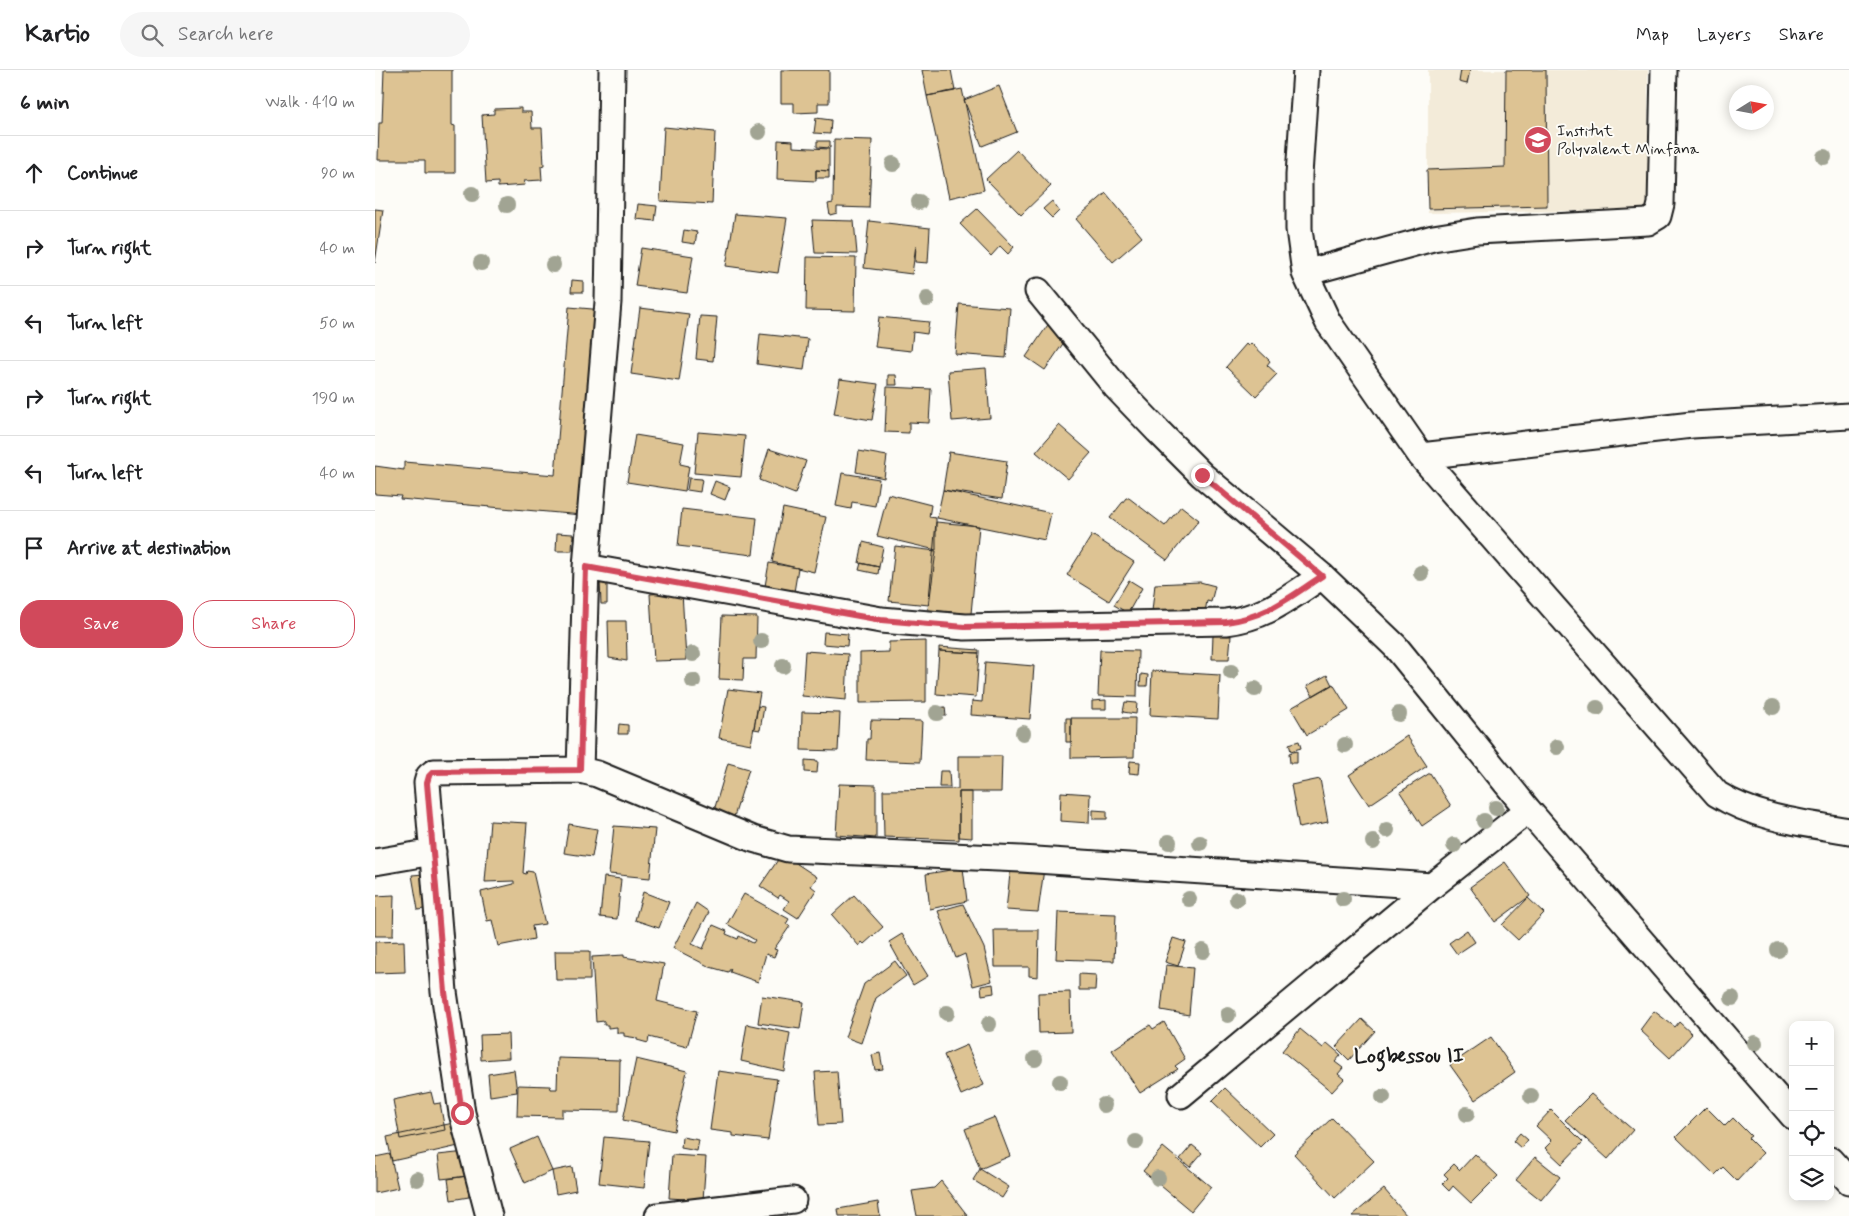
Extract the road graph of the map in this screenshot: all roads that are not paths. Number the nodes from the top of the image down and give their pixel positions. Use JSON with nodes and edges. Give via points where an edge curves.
{"nodes":[{"id":1,"x":612,"y":70,"type":"edge"},
{"id":2,"x":1306,"y":70,"type":"edge"},
{"id":3,"x":1664,"y":70,"type":"edge"},
{"id":4,"x":1305,"y":273,"type":"junction"},
{"id":5,"x":1038,"y":291,"type":"dead end"},
{"id":6,"x":1849,"y":416,"type":"edge"},
{"id":7,"x":1421,"y":456,"type":"junction"},
{"id":8,"x":586,"y":567,"type":"junction"},
{"id":9,"x":1322,"y":576,"type":"junction"},
{"id":10,"x":580,"y":770,"type":"junction"},
{"id":11,"x":1528,"y":810,"type":"junction"},
{"id":12,"x":1849,"y":831,"type":"edge"},
{"id":13,"x":433,"y":852,"type":"junction"},
{"id":14,"x":375,"y":862,"type":"edge"},
{"id":15,"x":1432,"y":886,"type":"junction"},
{"id":16,"x":1181,"y":1095,"type":"dead end"},
{"id":17,"x":1789,"y":1111,"type":"edge"},
{"id":18,"x":1834,"y":1165,"type":"edge"},
{"id":19,"x":1849,"y":1182,"type":"edge"},
{"id":20,"x":793,"y":1200,"type":"dead end"},
{"id":21,"x":489,"y":1216,"type":"edge"},
{"id":22,"x":658,"y":1216,"type":"edge"}],
"edges":[{"from":1,"to":8,"type":"street","via":[[608,302]]},
{"from":2,"to":4,"type":"street","via":[[1299,220]]},
{"from":3,"to":4,"type":"street","via":[[1661,204],[1657,216],[1648,222],[1477,231],[1433,238]]},
{"from":4,"to":7,"type":"street","via":[[1328,322]]},
{"from":5,"to":9,"type":"street","via":[[1116,387],[1158,432],[1202,475]]},
{"from":6,"to":7,"type":"street","via":[[1692,425]]},
{"from":7,"to":12,"type":"street","via":[[1717,794],[1738,807],[1763,815]]},
{"from":8,"to":9,"type":"street","via":[[881,620],[965,627],[1247,620],[1268,612]]},
{"from":8,"to":10,"type":"street"},
{"from":9,"to":11,"type":"street","via":[[1395,646]]},
{"from":10,"to":13,"type":"street","via":[[433,772],[427,783]]},
{"from":10,"to":15,"type":"street","via":[[597,774],[753,839],[788,849],[1021,859]]},
{"from":11,"to":15,"type":"street"},
{"from":11,"to":17,"type":"street"},
{"from":13,"to":14,"type":"street"},
{"from":13,"to":21,"type":"street","via":[[445,992],[462,1113]]},
{"from":15,"to":16,"type":"street"},
{"from":18,"to":19,"type":"street"},
{"from":20,"to":22,"type":"street"}]}
